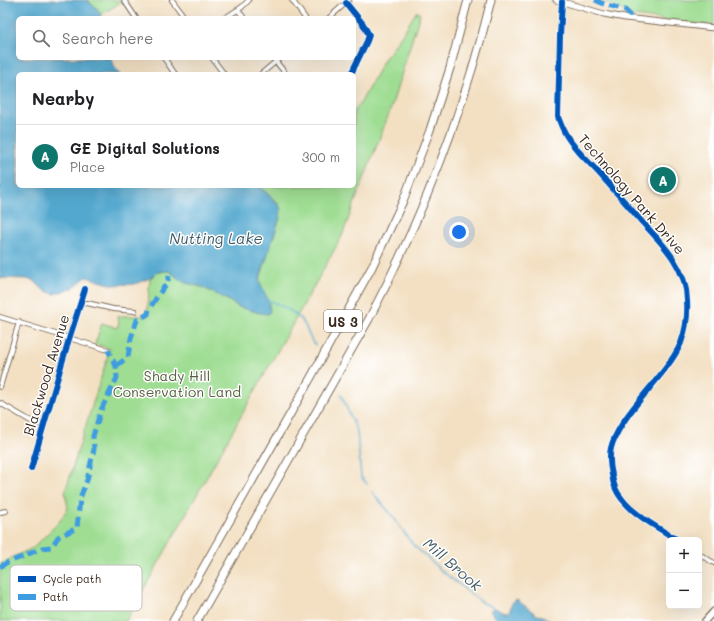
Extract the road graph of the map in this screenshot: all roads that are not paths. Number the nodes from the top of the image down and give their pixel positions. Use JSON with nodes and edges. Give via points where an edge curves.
{"nodes":[{"id":1,"x":124,"y":0,"type":"edge"},
{"id":2,"x":172,"y":0,"type":"edge"},
{"id":3,"x":249,"y":0,"type":"edge"},
{"id":4,"x":292,"y":0,"type":"edge"},
{"id":5,"x":468,"y":0,"type":"edge"},
{"id":6,"x":491,"y":0,"type":"edge"},
{"id":7,"x":556,"y":0,"type":"edge"},
{"id":8,"x":348,"y":1,"type":"edge"},
{"id":9,"x":562,"y":2,"type":"junction"},
{"id":10,"x":238,"y":10,"type":"junction"},
{"id":11,"x":135,"y":16,"type":"edge"},
{"id":12,"x":184,"y":16,"type":"edge"},
{"id":13,"x":228,"y":16,"type":"edge"},
{"id":14,"x":242,"y":16,"type":"edge"},
{"id":15,"x":304,"y":16,"type":"edge"},
{"id":16,"x":331,"y":16,"type":"edge"},
{"id":17,"x":714,"y":28,"type":"edge"},
{"id":18,"x":165,"y":60,"type":"edge"},
{"id":19,"x":214,"y":60,"type":"edge"},
{"id":20,"x":274,"y":60,"type":"edge"},
{"id":21,"x":173,"y":72,"type":"edge"},
{"id":22,"x":222,"y":72,"type":"edge"},
{"id":23,"x":263,"y":72,"type":"edge"},
{"id":24,"x":284,"y":72,"type":"edge"},
{"id":25,"x":352,"y":72,"type":"edge"},
{"id":26,"x":85,"y":289,"type":"dead end"},
{"id":27,"x":80,"y":304,"type":"junction"},
{"id":28,"x":135,"y":311,"type":"dead end"},
{"id":29,"x":0,"y":317,"type":"edge"},
{"id":30,"x":19,"y":322,"type":"junction"},
{"id":31,"x":69,"y":338,"type":"junction"},
{"id":32,"x":108,"y":350,"type":"dead end"},
{"id":33,"x":0,"y":387,"type":"edge"},
{"id":34,"x":0,"y":403,"type":"edge"},
{"id":35,"x":43,"y":425,"type":"junction"},
{"id":36,"x":31,"y":469,"type":"dead end"},
{"id":37,"x":6,"y":511,"type":"dead end"},
{"id":38,"x":0,"y":512,"type":"edge"},
{"id":39,"x":673,"y":537,"type":"edge"},
{"id":40,"x":702,"y":556,"type":"edge"},
{"id":41,"x":714,"y":563,"type":"edge"},
{"id":42,"x":714,"y":611,"type":"edge"},
{"id":43,"x":173,"y":621,"type":"edge"},
{"id":44,"x":197,"y":621,"type":"edge"},
{"id":45,"x":705,"y":621,"type":"edge"}],
"edges":[{"from":1,"to":11,"type":"street"},
{"from":2,"to":12,"type":"street"},
{"from":3,"to":10,"type":"street"},
{"from":4,"to":15,"type":"street"},
{"from":5,"to":43,"type":"highway","number":"US 3","via":[[430,130],[403,200],[372,267]]},
{"from":6,"to":44,"type":"highway","number":"US 3","via":[[450,138],[394,271]]},
{"from":7,"to":9,"type":"street"},
{"from":8,"to":16,"type":"street"},
{"from":8,"to":25,"type":"street","via":[[369,35]]},
{"from":9,"to":17,"type":"street","via":[[625,18]]},
{"from":9,"to":39,"type":"street","name":"Technology Park Drive","via":[[558,116],[562,128],[583,156],[660,240],[679,268],[688,299],[685,331],[681,343],[620,428],[613,440],[610,460],[613,482],[621,498],[632,510]]},
{"from":10,"to":13,"type":"street"},
{"from":10,"to":14,"type":"street"},
{"from":18,"to":21,"type":"street"},
{"from":19,"to":22,"type":"street"},
{"from":20,"to":23,"type":"street"},
{"from":20,"to":24,"type":"street"},
{"from":26,"to":27,"type":"street","name":"Blackwood Avenue"},
{"from":27,"to":28,"type":"street"},
{"from":27,"to":31,"type":"street","name":"Blackwood Avenue"},
{"from":29,"to":30,"type":"street"},
{"from":30,"to":31,"type":"street"},
{"from":30,"to":33,"type":"street"},
{"from":31,"to":32,"type":"street"},
{"from":31,"to":35,"type":"street","name":"Blackwood Avenue"},
{"from":34,"to":35,"type":"street"},
{"from":35,"to":36,"type":"street","name":"Blackwood Avenue"},
{"from":37,"to":38,"type":"street"},
{"from":40,"to":41,"type":"street"},
{"from":42,"to":45,"type":"main road"}]}
